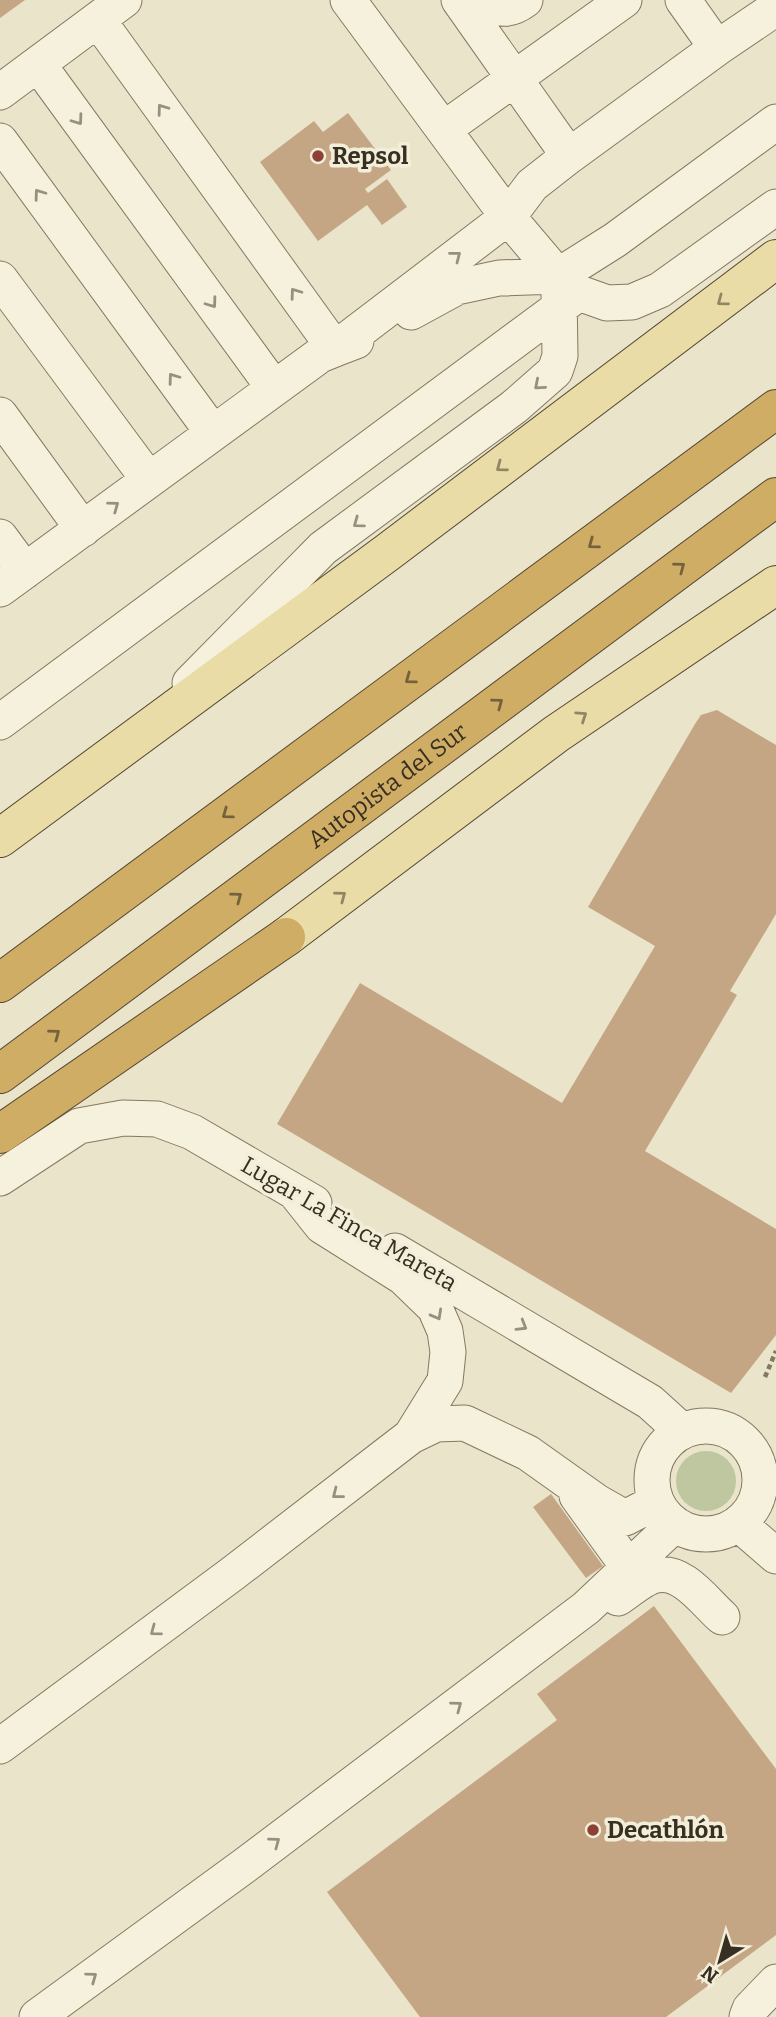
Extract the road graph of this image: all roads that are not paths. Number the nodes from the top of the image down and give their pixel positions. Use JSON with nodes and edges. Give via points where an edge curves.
{"nodes":[{"id":1,"x":348,"y":0,"type":"edge"},
{"id":2,"x":459,"y":0,"type":"edge"},
{"id":3,"x":488,"y":0,"type":"edge"},
{"id":4,"x":525,"y":0,"type":"edge"},
{"id":5,"x":624,"y":0,"type":"edge"},
{"id":6,"x":682,"y":0,"type":"edge"},
{"id":7,"x":775,"y":4,"type":"edge"},
{"id":8,"x":111,"y":10,"type":"edge"},
{"id":9,"x":717,"y":48,"type":"junction"},
{"id":10,"x":38,"y":64,"type":"junction"},
{"id":11,"x":515,"y":78,"type":"junction"},
{"id":12,"x":0,"y":92,"type":"edge"},
{"id":13,"x":776,"y":122,"type":"edge"},
{"id":14,"x":444,"y":129,"type":"junction"},
{"id":15,"x":0,"y":141,"type":"edge"},
{"id":16,"x":569,"y":156,"type":"junction"},
{"id":17,"x":776,"y":207,"type":"edge"},
{"id":18,"x":508,"y":217,"type":"junction"},
{"id":19,"x":776,"y":260,"type":"edge"},
{"id":20,"x":0,"y":279,"type":"edge"},
{"id":21,"x":566,"y":292,"type":"junction"},
{"id":22,"x":335,"y":349,"type":"junction"},
{"id":23,"x":776,"y":386,"type":"edge"},
{"id":24,"x":274,"y":388,"type":"junction"},
{"id":25,"x":776,"y":409,"type":"edge"},
{"id":26,"x":0,"y":415,"type":"edge"},
{"id":27,"x":213,"y":433,"type":"junction"},
{"id":28,"x":149,"y":480,"type":"junction"},
{"id":29,"x":776,"y":497,"type":"edge"},
{"id":30,"x":648,"y":503,"type":"junction"},
{"id":31,"x":83,"y":528,"type":"junction"},
{"id":32,"x":0,"y":537,"type":"edge"},
{"id":33,"x":13,"y":580,"type":"edge"},
{"id":34,"x":776,"y":585,"type":"edge"},
{"id":35,"x":0,"y":722,"type":"edge"},
{"id":36,"x":130,"y":743,"type":"junction"},
{"id":37,"x":0,"y":838,"type":"edge"},
{"id":38,"x":286,"y":937,"type":"junction"},
{"id":39,"x":8,"y":975,"type":"edge"},
{"id":40,"x":0,"y":1074,"type":"edge"},
{"id":41,"x":0,"y":1134,"type":"edge"},
{"id":42,"x":0,"y":1159,"type":"edge"},
{"id":43,"x":0,"y":1178,"type":"edge"},
{"id":44,"x":295,"y":1192,"type":"junction"},
{"id":45,"x":682,"y":1431,"type":"junction"},
{"id":46,"x":411,"y":1436,"type":"junction"},
{"id":47,"x":567,"y":1482,"type":"junction"},
{"id":48,"x":768,"y":1492,"type":"edge"},
{"id":49,"x":676,"y":1520,"type":"junction"},
{"id":50,"x":739,"y":1524,"type":"junction"},
{"id":51,"x":776,"y":1556,"type":"edge"},
{"id":52,"x":629,"y":1568,"type":"junction"},
{"id":53,"x":586,"y":1608,"type":"junction"},
{"id":54,"x":0,"y":1746,"type":"edge"},
{"id":55,"x":776,"y":1982,"type":"edge"},
{"id":56,"x":754,"y":2012,"type":"edge"},
{"id":57,"x":37,"y":2017,"type":"edge"}],
"edges":[{"from":1,"to":14,"type":"street"},
{"from":2,"to":11,"type":"street"},
{"from":3,"to":4,"type":"street","via":[[501,9]]},
{"from":5,"to":11,"type":"street"},
{"from":6,"to":9,"type":"street"},
{"from":7,"to":9,"type":"street"},
{"from":8,"to":10,"type":"street"},
{"from":22,"to":8,"type":"street","one_way":true},
{"from":9,"to":16,"type":"street"},
{"from":10,"to":12,"type":"street"},
{"from":10,"to":24,"type":"street","one_way":true},
{"from":11,"to":14,"type":"street"},
{"from":11,"to":16,"type":"street"},
{"from":13,"to":21,"type":"street","via":[[615,240]]},
{"from":14,"to":18,"type":"street"},
{"from":27,"to":15,"type":"street","one_way":true},
{"from":16,"to":18,"type":"street","via":[[533,185]]},
{"from":17,"to":21,"type":"street","via":[[660,290],[632,302],[607,303]]},
{"from":18,"to":21,"type":"street"},
{"from":22,"to":18,"type":"street","one_way":true},
{"from":19,"to":36,"type":"main road","one_way":true},
{"from":20,"to":28,"type":"street"},
{"from":21,"to":22,"type":"street","via":[[499,278],[457,287],[371,335]]},
{"from":21,"to":35,"type":"street"},
{"from":21,"to":36,"type":"street","one_way":true,"via":[[555,371],[514,407],[323,548]]},
{"from":22,"to":24,"type":"street"},
{"from":23,"to":30,"type":"highway"},
{"from":24,"to":27,"type":"street"},
{"from":25,"to":30,"type":"highway"},
{"from":26,"to":31,"type":"street"},
{"from":27,"to":28,"type":"street"},
{"from":31,"to":28,"type":"street","one_way":true},
{"from":40,"to":29,"type":"highway","name":"Autopista del Sur","one_way":true},
{"from":30,"to":39,"type":"highway","one_way":true},
{"from":31,"to":33,"type":"street"},
{"from":32,"to":33,"type":"street"},
{"from":38,"to":34,"type":"main road","one_way":true,"via":[[555,734]]},
{"from":36,"to":37,"type":"main road"},
{"from":38,"to":41,"type":"highway"},
{"from":38,"to":42,"type":"street"},
{"from":43,"to":44,"type":"street","name":"Lugar La Finca Mareta","via":[[79,1126],[123,1118],[157,1119],[192,1132]]},
{"from":44,"to":45,"type":"street","name":"Lugar La Finca Mareta","one_way":true,"via":[[650,1402]]},
{"from":44,"to":46,"type":"street","one_way":true,"via":[[322,1226],[403,1277],[435,1308],[448,1352],[445,1381]]},
{"from":45,"to":48,"type":"street","via":[[719,1427],[736,1435],[750,1448]]},
{"from":45,"to":49,"type":"street","via":[[658,1454],[652,1478]]},
{"from":46,"to":47,"type":"street","via":[[436,1424],[465,1423],[528,1453]]},
{"from":46,"to":54,"type":"street","one_way":true},
{"from":47,"to":49,"type":"street","via":[[625,1518]]},
{"from":47,"to":52,"type":"street"},
{"from":48,"to":50,"type":"street"},
{"from":49,"to":50,"type":"street","via":[[712,1534]]},
{"from":49,"to":52,"type":"street"},
{"from":49,"to":53,"type":"street","via":[[700,1561],[722,1618],[685,1583],[667,1575],[656,1575],[604,1606]]},
{"from":50,"to":51,"type":"street"},
{"from":52,"to":53,"type":"street"},
{"from":57,"to":53,"type":"street","one_way":true},
{"from":55,"to":56,"type":"street"}]}
